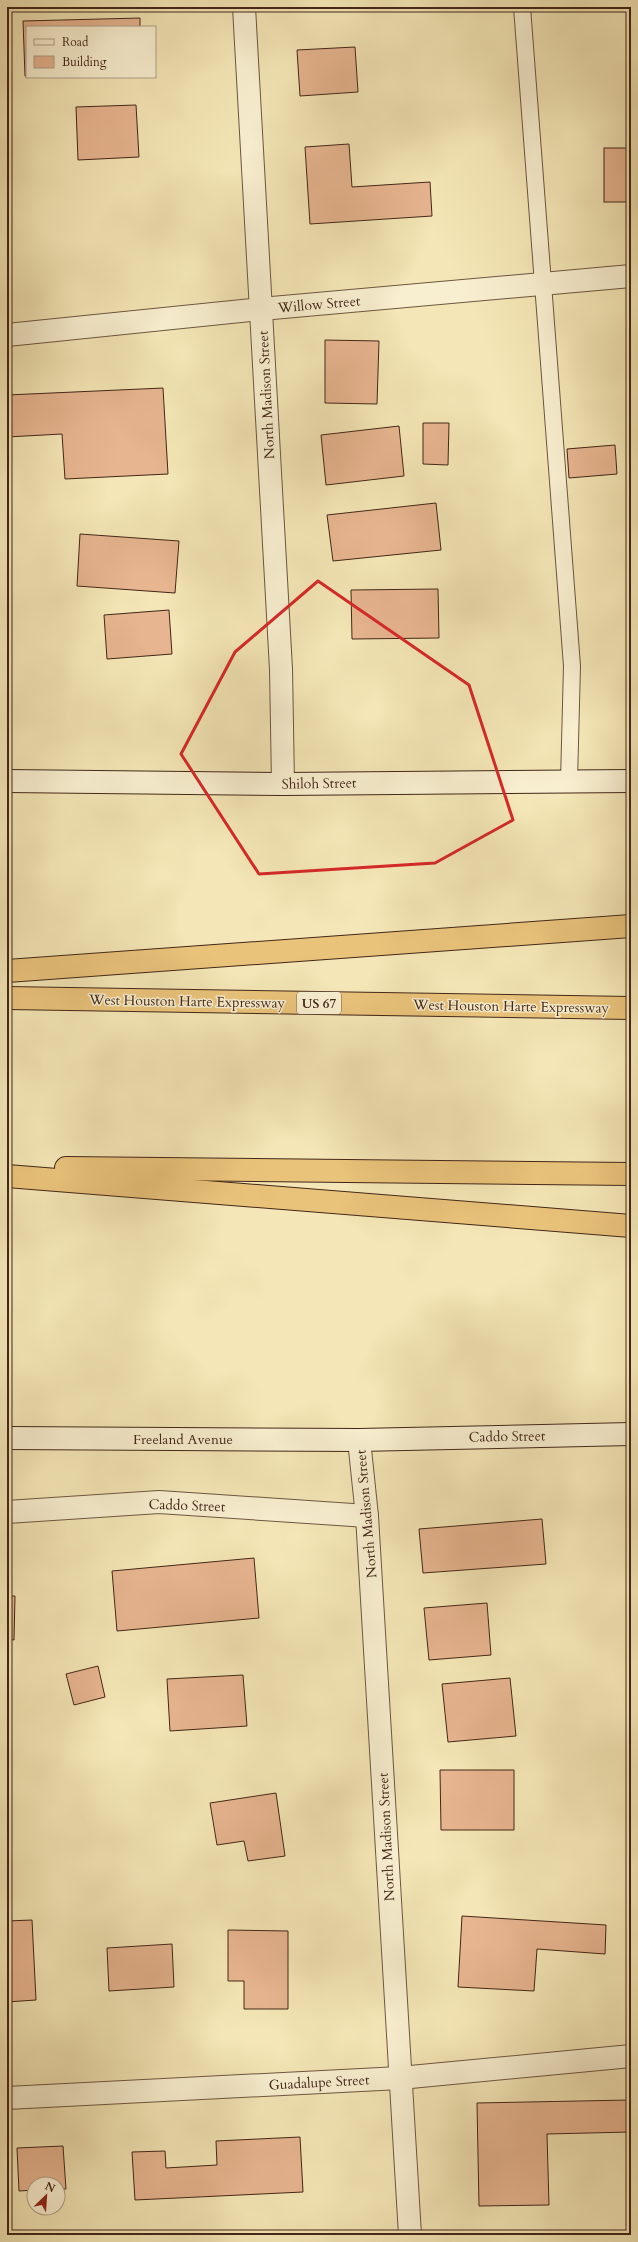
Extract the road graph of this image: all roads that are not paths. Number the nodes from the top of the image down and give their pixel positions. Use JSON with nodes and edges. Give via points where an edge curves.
{"nodes":[{"id":1,"x":244,"y":7,"type":"edge"},
{"id":2,"x":522,"y":7,"type":"edge"},
{"id":3,"x":631,"y":276,"type":"edge"},
{"id":4,"x":543,"y":284,"type":"junction"},
{"id":5,"x":261,"y":309,"type":"junction"},
{"id":6,"x":7,"y":335,"type":"edge"},
{"id":7,"x":7,"y":781,"type":"edge"},
{"id":8,"x":569,"y":781,"type":"junction"},
{"id":9,"x":631,"y":781,"type":"edge"},
{"id":10,"x":283,"y":784,"type":"junction"},
{"id":11,"x":631,"y":926,"type":"edge"},
{"id":12,"x":7,"y":971,"type":"edge"},
{"id":13,"x":7,"y":998,"type":"edge"},
{"id":14,"x":631,"y":1008,"type":"edge"},
{"id":15,"x":7,"y":1167,"type":"edge"},
{"id":16,"x":631,"y":1174,"type":"edge"},
{"id":17,"x":7,"y":1176,"type":"edge"},
{"id":18,"x":631,"y":1226,"type":"edge"},
{"id":19,"x":631,"y":1434,"type":"edge"},
{"id":20,"x":7,"y":1438,"type":"edge"},
{"id":21,"x":360,"y":1440,"type":"junction"},
{"id":22,"x":7,"y":1512,"type":"edge"},
{"id":23,"x":367,"y":1516,"type":"junction"},
{"id":24,"x":631,"y":2056,"type":"edge"},
{"id":25,"x":400,"y":2078,"type":"junction"},
{"id":26,"x":7,"y":2098,"type":"edge"},
{"id":27,"x":410,"y":2235,"type":"edge"}],
"edges":[{"from":1,"to":5,"type":"street","name":"North Madison Street"},
{"from":2,"to":4,"type":"lane"},
{"from":3,"to":4,"type":"street","name":"Willow Street"},
{"from":4,"to":5,"type":"street","name":"Willow Street"},
{"from":4,"to":8,"type":"lane","via":[[572,666]]},
{"from":5,"to":6,"type":"street","name":"Willow Street"},
{"from":5,"to":10,"type":"street","name":"North Madison Street","via":[[281,669]]},
{"from":7,"to":10,"type":"street","name":"Shiloh Street"},
{"from":8,"to":9,"type":"street","name":"Shiloh Street"},
{"from":8,"to":10,"type":"street","name":"Shiloh Street"},
{"from":11,"to":12,"type":"highway"},
{"from":13,"to":14,"type":"highway","name":"West Houston Harte Expressway","number":"US 67"},
{"from":15,"to":16,"type":"highway"},
{"from":17,"to":18,"type":"highway"},
{"from":19,"to":21,"type":"street","name":"Caddo Street"},
{"from":20,"to":21,"type":"street","name":"Freeland Avenue"},
{"from":21,"to":23,"type":"street","name":"North Madison Street"},
{"from":22,"to":23,"type":"street","name":"Caddo Street","via":[[159,1502]]},
{"from":23,"to":25,"type":"street","name":"North Madison Street"},
{"from":24,"to":25,"type":"street","name":"Guadalupe Street"},
{"from":25,"to":26,"type":"street","name":"Guadalupe Street"},
{"from":25,"to":27,"type":"street","name":"North Madison Street"}]}
